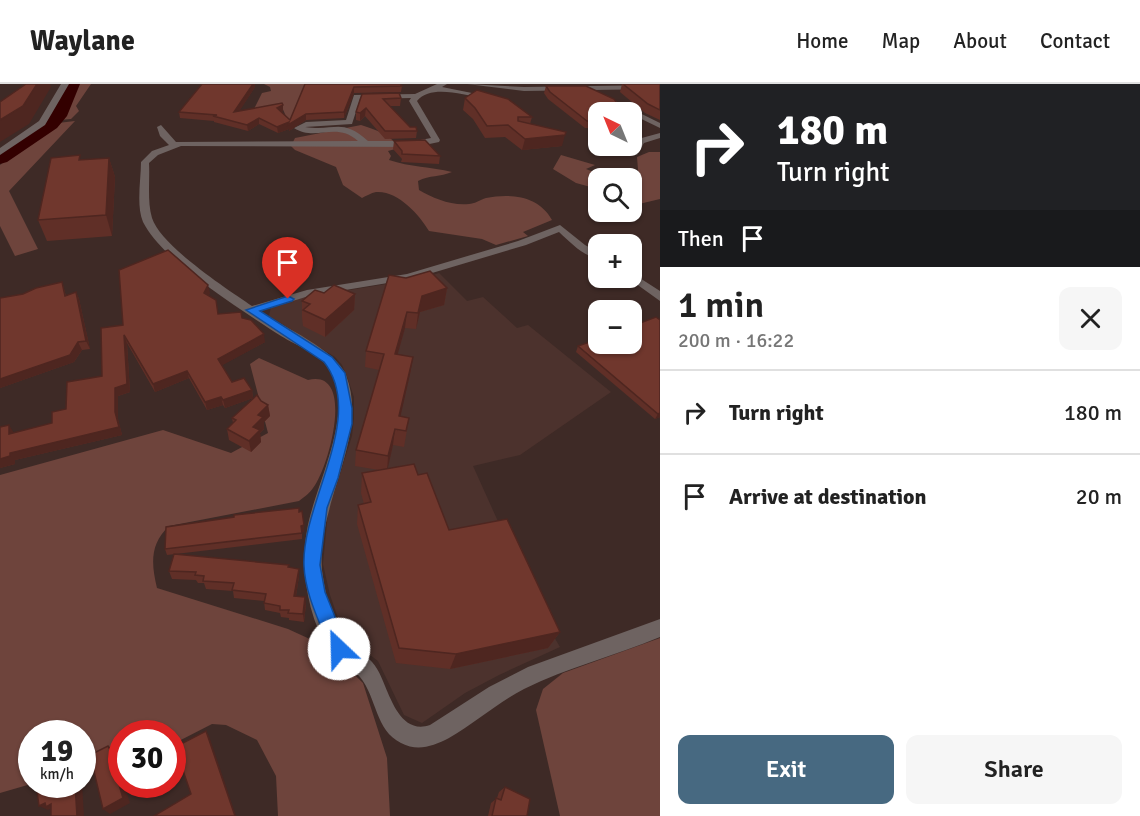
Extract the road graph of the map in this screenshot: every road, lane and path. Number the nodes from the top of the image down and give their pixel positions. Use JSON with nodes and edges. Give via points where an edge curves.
{"nodes":[{"id":1,"x":65,"y":84,"type":"edge"},
{"id":2,"x":471,"y":84,"type":"edge"},
{"id":3,"x":439,"y":86,"type":"edge"},
{"id":4,"x":645,"y":86,"type":"edge"},
{"id":5,"x":545,"y":87,"type":"edge"},
{"id":6,"x":660,"y":87,"type":"edge"},
{"id":7,"x":585,"y":88,"type":"junction"},
{"id":8,"x":416,"y":96,"type":"junction"},
{"id":9,"x":494,"y":99,"type":"edge"},
{"id":10,"x":660,"y":126,"type":"edge"},
{"id":11,"x":160,"y":127,"type":"dead end"},
{"id":12,"x":660,"y":135,"type":"edge"},
{"id":13,"x":642,"y":141,"type":"edge"},
{"id":14,"x":365,"y":143,"type":"junction"},
{"id":15,"x":173,"y":144,"type":"junction"},
{"id":16,"x":0,"y":152,"type":"edge"},
{"id":17,"x":588,"y":251,"type":"edge"},
{"id":18,"x":642,"y":284,"type":"edge"},
{"id":19,"x":660,"y":297,"type":"edge"},
{"id":20,"x":251,"y":310,"type":"junction"},
{"id":21,"x":660,"y":628,"type":"edge"}],
"edges":[{"from":1,"to":16,"type":"street","via":[[42,123]]},
{"from":2,"to":5,"type":"street"},
{"from":3,"to":8,"type":"street"},
{"from":3,"to":9,"type":"street"},
{"from":4,"to":6,"type":"street"},
{"from":4,"to":7,"type":"street"},
{"from":5,"to":7,"type":"street"},
{"from":7,"to":10,"type":"street"},
{"from":8,"to":14,"type":"street","via":[[413,101],[436,140],[415,144]]},
{"from":8,"to":14,"type":"street","via":[[357,97],[349,122],[306,124],[298,128],[348,129]]},
{"from":11,"to":15,"type":"street"},
{"from":12,"to":13,"type":"street"},
{"from":14,"to":15,"type":"street"},
{"from":15,"to":20,"type":"street","via":[[145,162],[147,220],[191,267]]},
{"from":17,"to":20,"type":"street","via":[[560,228],[408,277],[307,293]]},
{"from":18,"to":19,"type":"street"},
{"from":20,"to":21,"type":"street","via":[[328,360],[339,373],[345,424],[319,508],[312,565],[317,592],[339,649],[369,672],[388,715],[403,732],[419,738],[438,732],[520,680]]}]}
